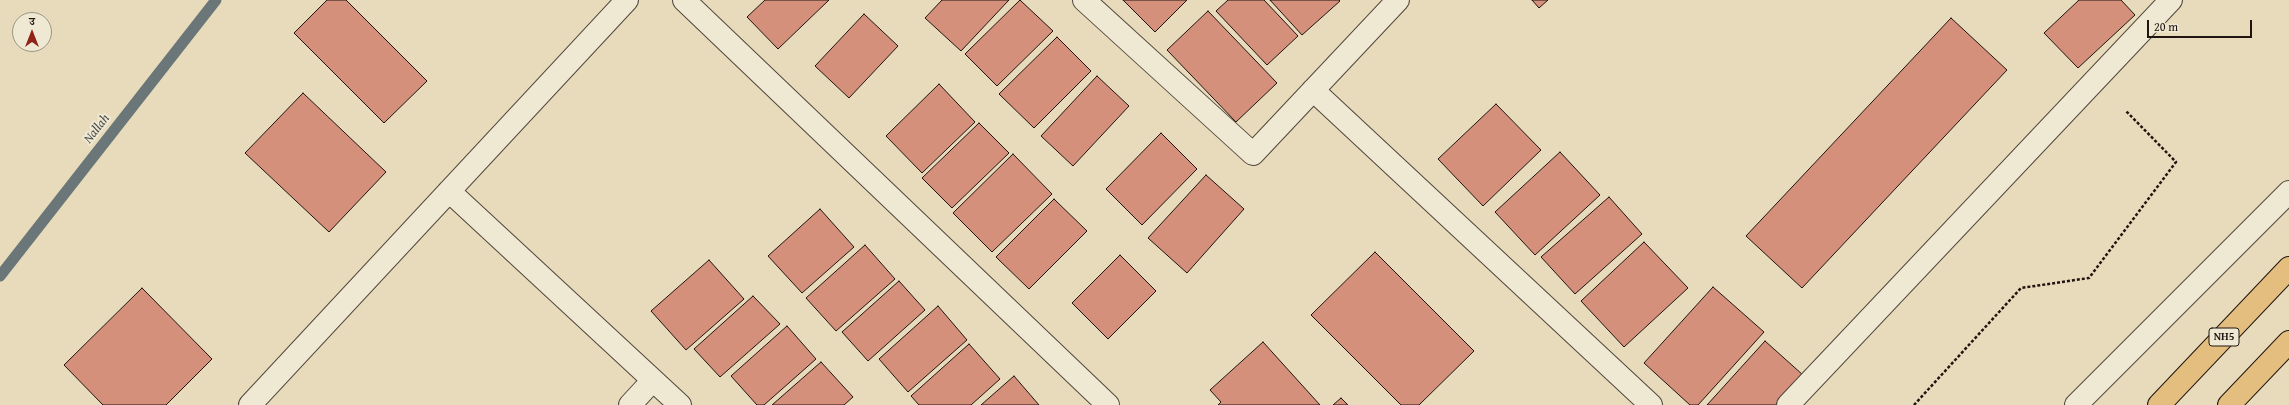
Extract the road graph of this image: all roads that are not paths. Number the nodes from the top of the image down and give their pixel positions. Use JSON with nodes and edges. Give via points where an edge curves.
{"nodes":[{"id":1,"x":627,"y":0,"type":"edge"},
{"id":2,"x":684,"y":0,"type":"edge"},
{"id":3,"x":1084,"y":0,"type":"edge"},
{"id":4,"x":1398,"y":0,"type":"edge"},
{"id":5,"x":2171,"y":0,"type":"edge"},
{"id":6,"x":1313,"y":90,"type":"junction"},
{"id":7,"x":449,"y":191,"type":"junction"},
{"id":8,"x":2289,"y":192,"type":"edge"},
{"id":9,"x":2289,"y":268,"type":"edge"},
{"id":10,"x":2289,"y":342,"type":"edge"},
{"id":11,"x":653,"y":380,"type":"junction"},
{"id":12,"x":250,"y":405,"type":"edge"},
{"id":13,"x":630,"y":405,"type":"edge"},
{"id":14,"x":680,"y":405,"type":"edge"},
{"id":15,"x":1108,"y":405,"type":"edge"},
{"id":16,"x":1650,"y":405,"type":"edge"},
{"id":17,"x":1788,"y":405,"type":"edge"},
{"id":18,"x":2076,"y":405,"type":"edge"},
{"id":19,"x":2159,"y":405,"type":"edge"},
{"id":20,"x":2229,"y":405,"type":"edge"}],
"edges":[{"from":1,"to":7,"type":"street"},
{"from":2,"to":15,"type":"street"},
{"from":3,"to":6,"type":"street","via":[[1253,154]]},
{"from":4,"to":6,"type":"street"},
{"from":5,"to":17,"type":"street"},
{"from":6,"to":16,"type":"street"},
{"from":7,"to":11,"type":"street"},
{"from":7,"to":12,"type":"street"},
{"from":8,"to":18,"type":"street"},
{"from":9,"to":19,"type":"highway","number":"NH5"},
{"from":10,"to":20,"type":"highway"},
{"from":11,"to":13,"type":"street"},
{"from":11,"to":14,"type":"street"}]}
